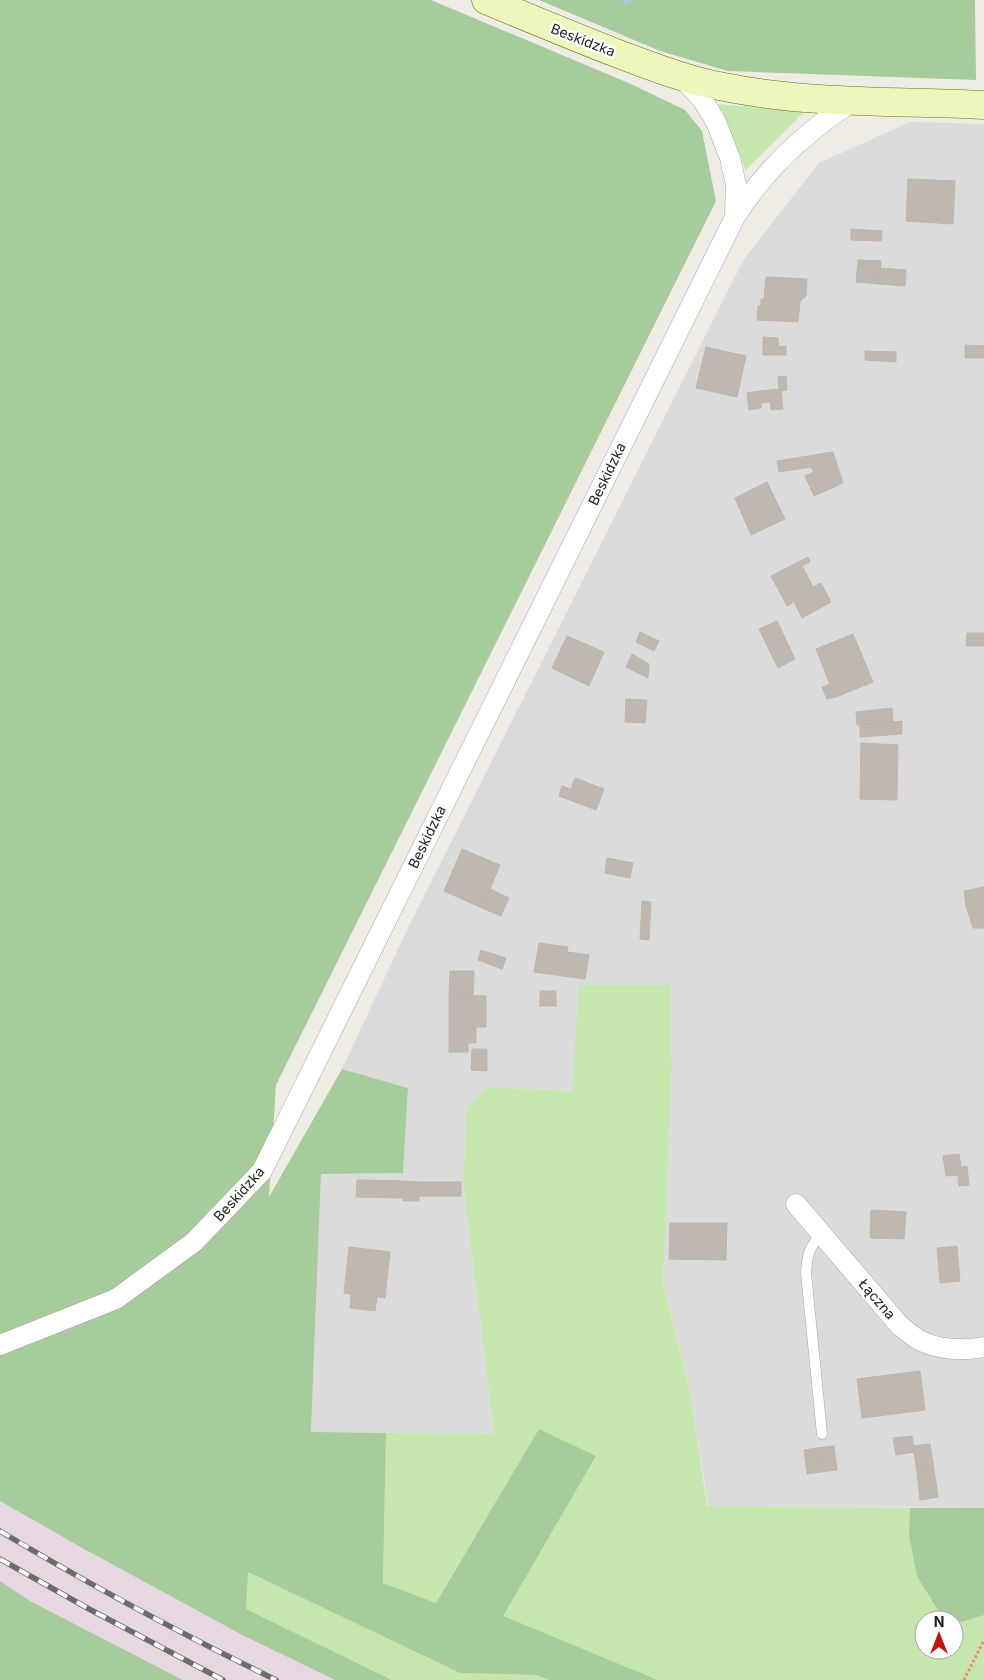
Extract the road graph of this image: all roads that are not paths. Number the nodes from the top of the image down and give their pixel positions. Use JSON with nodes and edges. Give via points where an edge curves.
{"nodes":[{"id":1,"x":486,"y":0,"type":"edge"},
{"id":2,"x":681,"y":77,"type":"junction"},
{"id":3,"x":854,"y":100,"type":"junction"},
{"id":4,"x":984,"y":104,"type":"edge"},
{"id":5,"x":735,"y":217,"type":"junction"},
{"id":6,"x":796,"y":1204,"type":"dead end"},
{"id":7,"x":821,"y":1234,"type":"junction"},
{"id":8,"x":0,"y":1345,"type":"edge"},
{"id":9,"x":984,"y":1347,"type":"edge"},
{"id":10,"x":822,"y":1434,"type":"dead end"}],
"edges":[{"from":1,"to":2,"type":"street","name":"Beskidzka"},
{"from":2,"to":3,"type":"street","name":"Beskidzka","via":[[761,93]]},
{"from":2,"to":5,"type":"street","name":"Beskidzka","via":[[702,99],[716,122],[730,158],[736,185]]},
{"from":3,"to":4,"type":"street","name":"Beskidzka"},
{"from":3,"to":5,"type":"street","name":"Beskidzka","via":[[800,139],[769,169]]},
{"from":5,"to":8,"type":"street","name":"Beskidzka","via":[[262,1171],[194,1242],[116,1299]]},
{"from":6,"to":7,"type":"street","name":"Łączna"},
{"from":7,"to":9,"type":"street","name":"Łączna","via":[[900,1326],[918,1340],[954,1349]]},
{"from":7,"to":10,"type":"lane","via":[[811,1246],[806,1273]]}]}
